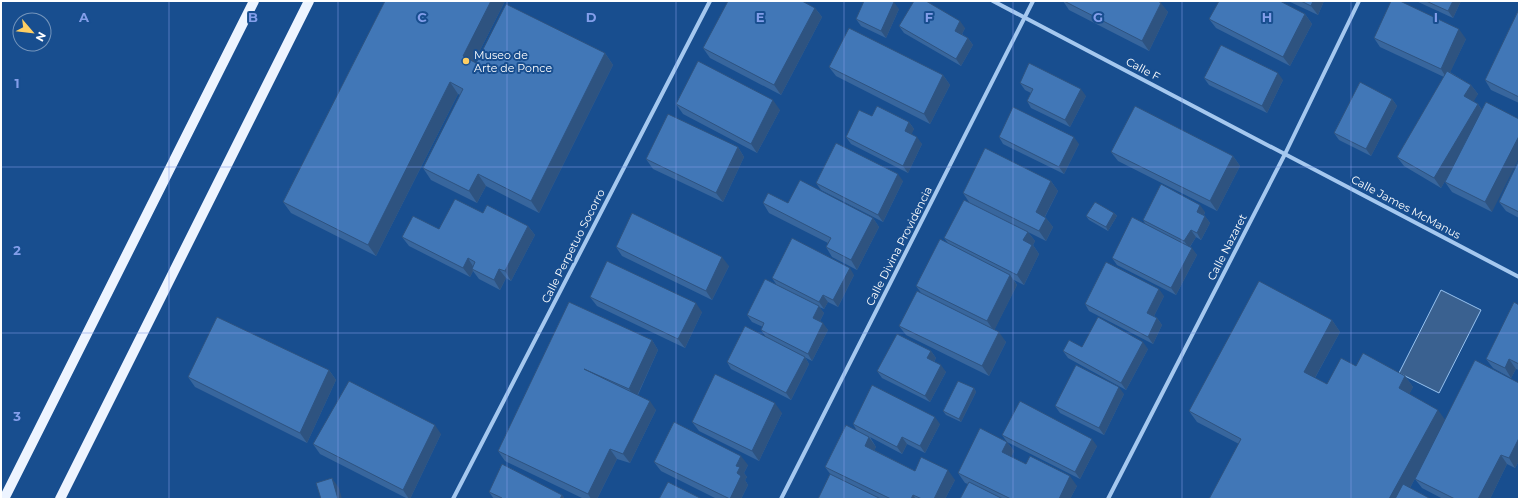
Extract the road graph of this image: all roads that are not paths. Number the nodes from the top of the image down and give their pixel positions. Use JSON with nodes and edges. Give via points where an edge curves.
{"nodes":[{"id":1,"x":254,"y":1,"type":"edge"},
{"id":2,"x":309,"y":1,"type":"edge"},
{"id":3,"x":710,"y":1,"type":"edge"},
{"id":4,"x":993,"y":1,"type":"edge"},
{"id":5,"x":1034,"y":1,"type":"edge"},
{"id":6,"x":1359,"y":1,"type":"edge"},
{"id":7,"x":1025,"y":17,"type":"junction"},
{"id":8,"x":1284,"y":154,"type":"junction"},
{"id":9,"x":1519,"y":277,"type":"edge"},
{"id":10,"x":4,"y":499,"type":"edge"},
{"id":11,"x":60,"y":499,"type":"edge"},
{"id":12,"x":453,"y":499,"type":"edge"},
{"id":13,"x":781,"y":499,"type":"edge"},
{"id":14,"x":1108,"y":499,"type":"edge"}],
"edges":[{"from":1,"to":10,"type":"main road"},
{"from":2,"to":11,"type":"main road"},
{"from":3,"to":12,"type":"street","name":"Calle Perpetuo Socorro"},
{"from":4,"to":7,"type":"street","name":"Calle F"},
{"from":5,"to":7,"type":"street","name":"Calle Divina Providencia"},
{"from":6,"to":8,"type":"street","name":"Calle Nazaret"},
{"from":7,"to":8,"type":"street","name":"Calle F"},
{"from":7,"to":13,"type":"street","name":"Calle Divina Providencia"},
{"from":8,"to":9,"type":"street","name":"Calle James McManus"},
{"from":8,"to":14,"type":"street","name":"Calle Nazaret"}]}
